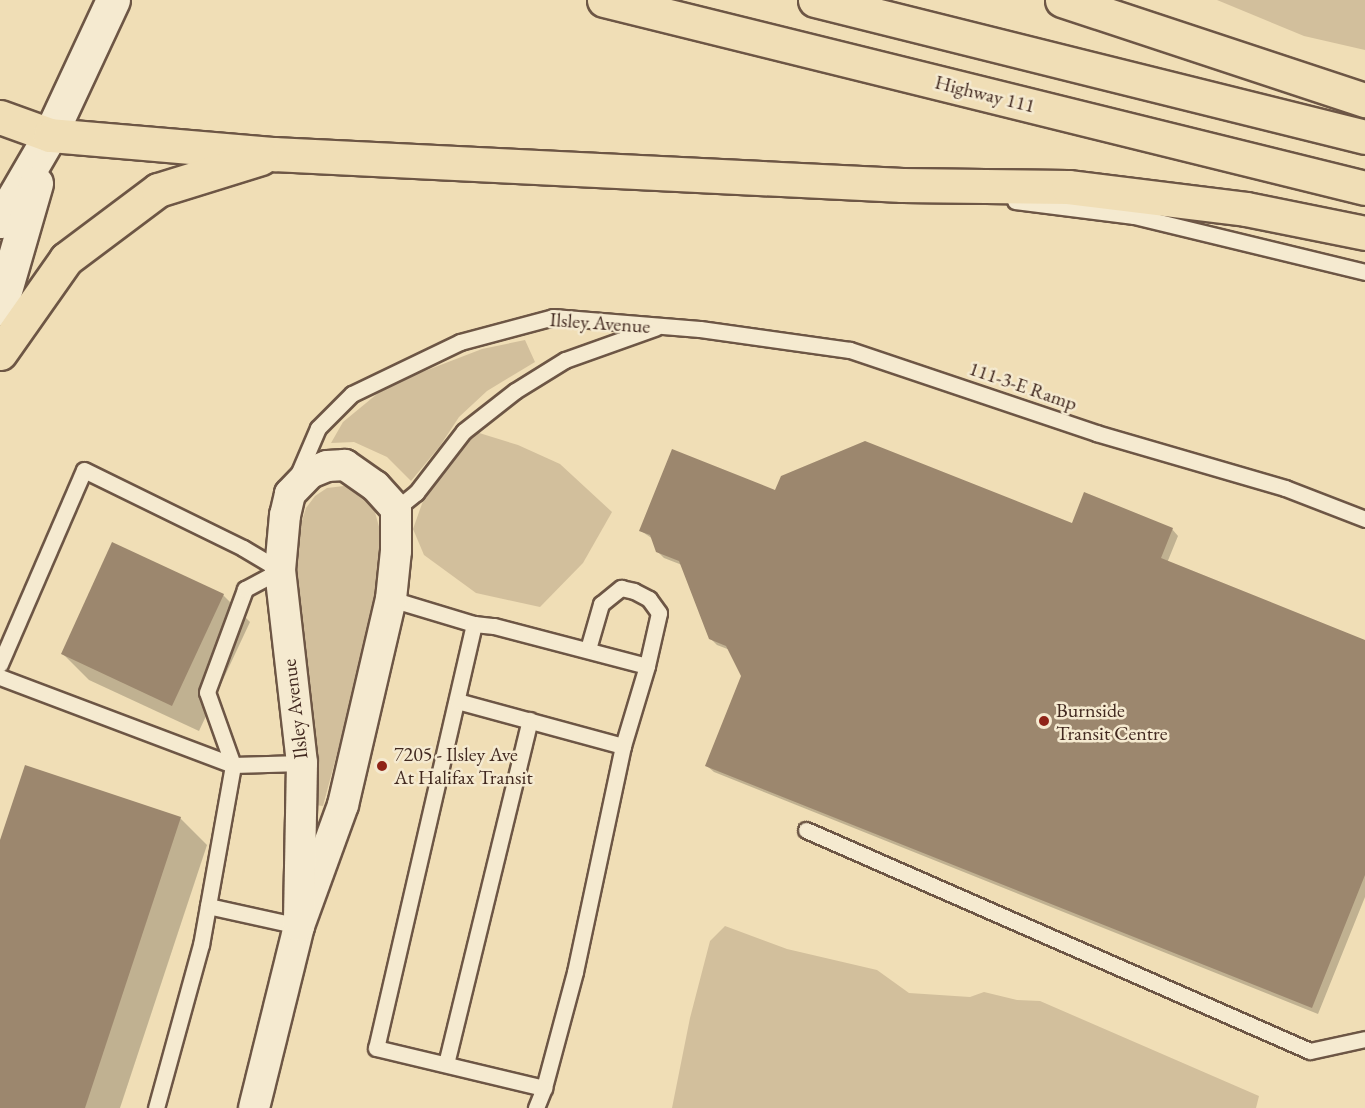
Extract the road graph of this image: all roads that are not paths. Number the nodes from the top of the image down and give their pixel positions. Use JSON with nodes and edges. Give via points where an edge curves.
{"nodes":[{"id":1,"x":113,"y":0,"type":"edge"},
{"id":2,"x":604,"y":0,"type":"edge"},
{"id":3,"x":815,"y":0,"type":"edge"},
{"id":4,"x":1062,"y":0,"type":"edge"},
{"id":5,"x":1365,"y":100,"type":"edge"},
{"id":6,"x":0,"y":117,"type":"edge"},
{"id":7,"x":50,"y":135,"type":"junction"},
{"id":8,"x":1365,"y":137,"type":"edge"},
{"id":9,"x":273,"y":154,"type":"junction"},
{"id":10,"x":902,"y":185,"type":"junction"},
{"id":11,"x":1365,"y":188,"type":"edge"},
{"id":12,"x":0,"y":221,"type":"edge"},
{"id":13,"x":1365,"y":233,"type":"edge"},
{"id":14,"x":1365,"y":272,"type":"edge"},
{"id":15,"x":0,"y":308,"type":"edge"},
{"id":16,"x":660,"y":326,"type":"junction"},
{"id":17,"x":0,"y":353,"type":"edge"},
{"id":18,"x":290,"y":494,"type":"junction"},
{"id":19,"x":396,"y":509,"type":"junction"},
{"id":20,"x":1365,"y":519,"type":"edge"},
{"id":21,"x":280,"y":570,"type":"junction"},
{"id":22,"x":391,"y":599,"type":"junction"},
{"id":23,"x":474,"y":624,"type":"junction"},
{"id":24,"x":588,"y":649,"type":"junction"},
{"id":25,"x":0,"y":664,"type":"edge"},
{"id":26,"x":647,"y":666,"type":"junction"},
{"id":27,"x":0,"y":677,"type":"edge"},
{"id":28,"x":457,"y":701,"type":"junction"},
{"id":29,"x":530,"y":720,"type":"junction"},
{"id":30,"x":623,"y":746,"type":"junction"},
{"id":31,"x":303,"y":763,"type":"junction"},
{"id":32,"x":232,"y":765,"type":"junction"},
{"id":33,"x":806,"y":830,"type":"dead end"},
{"id":34,"x":208,"y":906,"type":"junction"},
{"id":35,"x":299,"y":926,"type":"junction"},
{"id":36,"x":1365,"y":1039,"type":"edge"},
{"id":37,"x":446,"y":1064,"type":"junction"},
{"id":38,"x":544,"y":1088,"type":"junction"},
{"id":39,"x":156,"y":1108,"type":"edge"},
{"id":40,"x":254,"y":1108,"type":"edge"},
{"id":41,"x":536,"y":1108,"type":"edge"}],
"edges":[{"from":1,"to":7,"type":"main road"},
{"from":2,"to":11,"type":"highway","name":"Highway 111"},
{"from":3,"to":8,"type":"highway"},
{"from":4,"to":5,"type":"highway"},
{"from":6,"to":7,"type":"highway"},
{"from":7,"to":9,"type":"highway"},
{"from":7,"to":12,"type":"main road"},
{"from":7,"to":15,"type":"main road"},
{"from":9,"to":10,"type":"highway"},
{"from":9,"to":17,"type":"highway","via":[[158,190],[66,259]]},
{"from":10,"to":13,"type":"highway","via":[[1068,187],[1246,210]]},
{"from":10,"to":14,"type":"lane","via":[[1134,216]]},
{"from":16,"to":18,"type":"lane","name":"Ilsley Avenue","via":[[553,317],[460,342],[426,356],[352,394],[318,428]]},
{"from":16,"to":19,"type":"lane","name":"Ilsley Avenue","via":[[566,360],[515,391],[464,431],[416,493]]},
{"from":16,"to":20,"type":"lane","name":"111-3-E Ramp","via":[[850,350],[1096,432],[1285,488]]},
{"from":18,"to":19,"type":"street","via":[[310,473],[327,466],[345,465],[375,486]]},
{"from":18,"to":21,"type":"street","name":"Ilsley Avenue"},
{"from":19,"to":22,"type":"street","name":"Ilsley Avenue"},
{"from":21,"to":25,"type":"lane","via":[[84,470]]},
{"from":21,"to":31,"type":"street","name":"Ilsley Avenue"},
{"from":21,"to":32,"type":"lane","via":[[245,589],[207,692]]},
{"from":22,"to":23,"type":"lane"},
{"from":22,"to":35,"type":"street","name":"Ilsley Avenue","via":[[343,805]]},
{"from":23,"to":24,"type":"lane"},
{"from":23,"to":28,"type":"lane"},
{"from":24,"to":26,"type":"lane"},
{"from":24,"to":26,"type":"lane","via":[[601,604],[621,588],[634,591],[649,599],[659,613]]},
{"from":26,"to":30,"type":"lane"},
{"from":27,"to":32,"type":"lane"},
{"from":28,"to":29,"type":"lane"},
{"from":28,"to":37,"type":"lane","via":[[376,1048]]},
{"from":29,"to":30,"type":"lane"},
{"from":29,"to":37,"type":"lane"},
{"from":30,"to":38,"type":"lane","via":[[574,972]]},
{"from":31,"to":32,"type":"lane"},
{"from":31,"to":35,"type":"street","name":"Ilsley Avenue"},
{"from":32,"to":34,"type":"lane"},
{"from":33,"to":36,"type":"lane","via":[[1310,1051]]},
{"from":34,"to":35,"type":"lane"},
{"from":34,"to":39,"type":"lane"},
{"from":35,"to":40,"type":"street","name":"Ilsley Avenue"},
{"from":37,"to":38,"type":"lane"},
{"from":38,"to":41,"type":"lane"}]}
